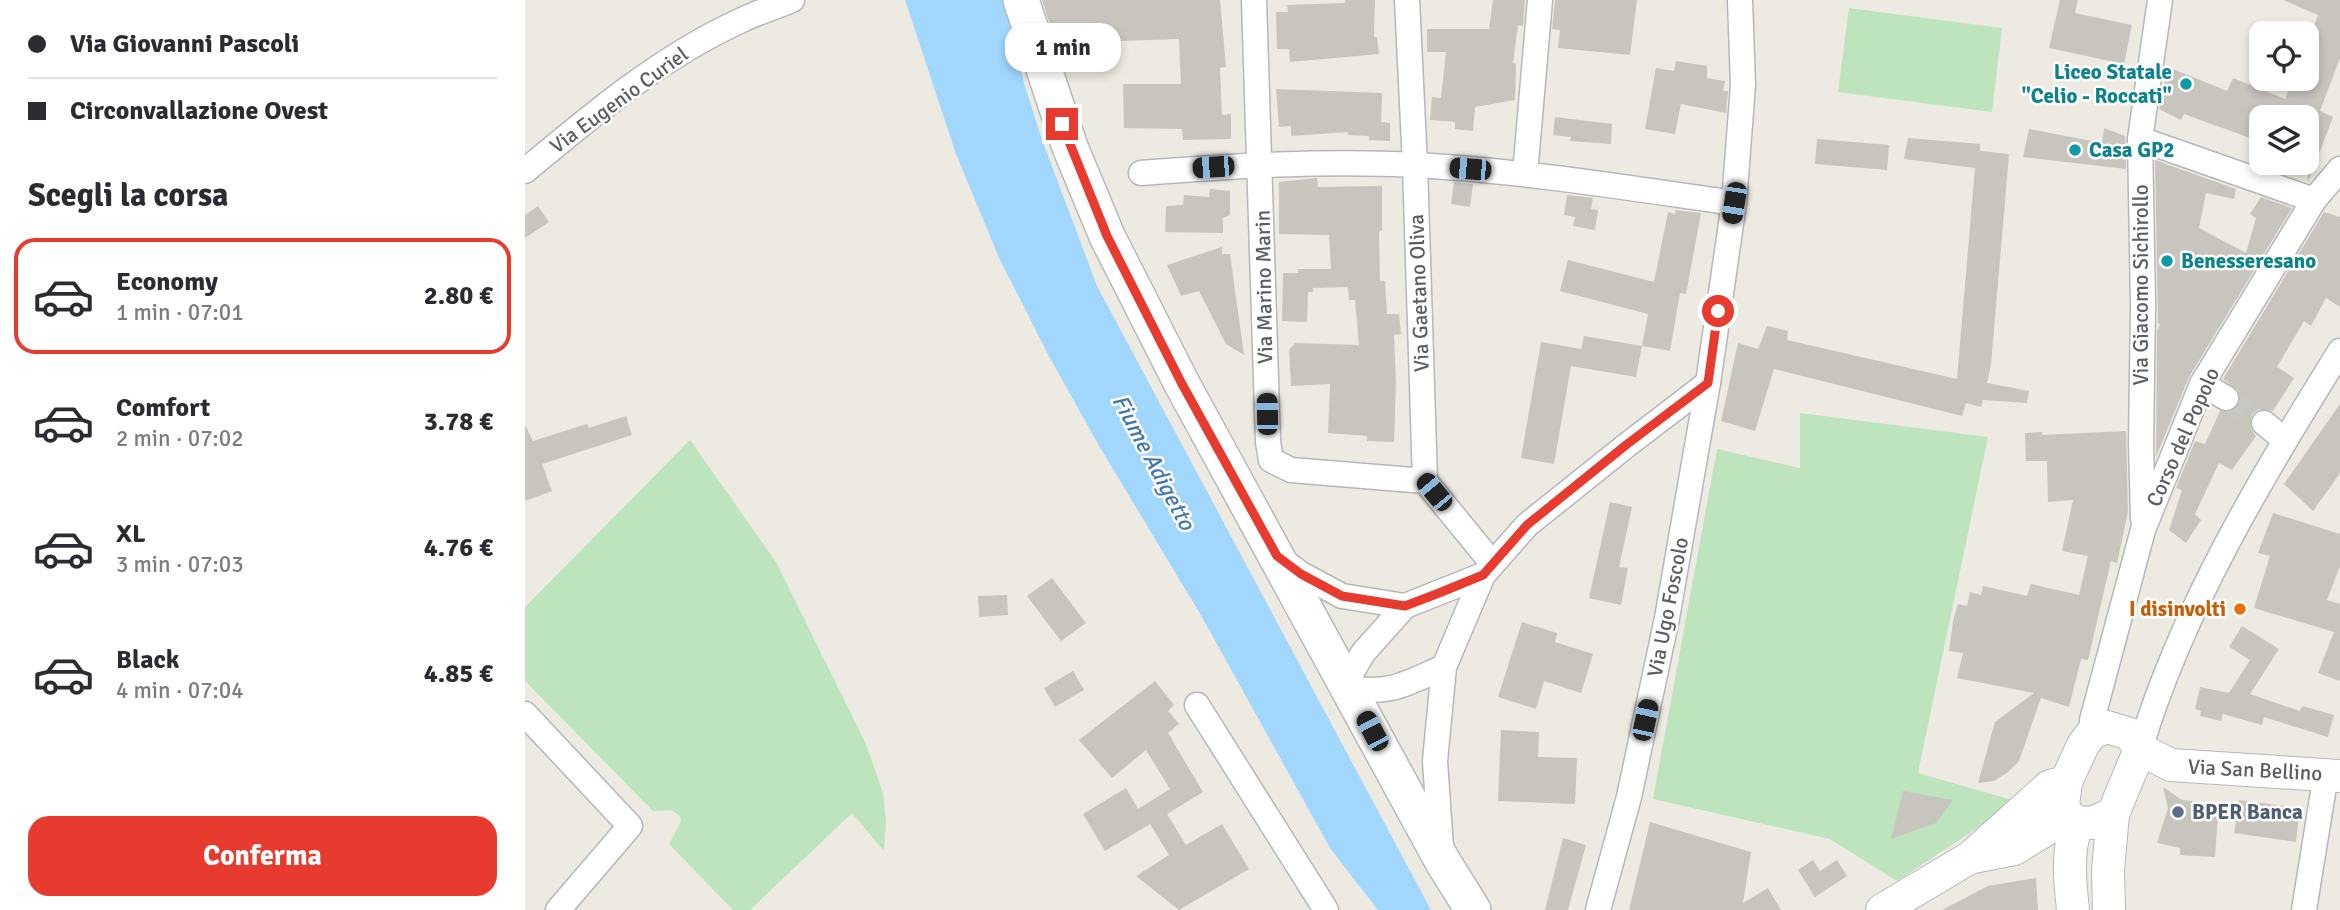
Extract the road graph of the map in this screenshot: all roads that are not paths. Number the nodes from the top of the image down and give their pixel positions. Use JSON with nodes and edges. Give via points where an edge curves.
{"nodes":[{"id":1,"x":792,"y":0,"type":"edge"},
{"id":2,"x":1021,"y":0,"type":"edge"},
{"id":3,"x":1254,"y":0,"type":"edge"},
{"id":4,"x":1407,"y":0,"type":"edge"},
{"id":5,"x":1540,"y":0,"type":"edge"},
{"id":6,"x":1740,"y":0,"type":"edge"},
{"id":7,"x":2160,"y":0,"type":"edge"},
{"id":8,"x":2140,"y":139,"type":"junction"},
{"id":9,"x":1261,"y":164,"type":"junction"},
{"id":10,"x":1415,"y":165,"type":"junction"},
{"id":11,"x":2340,"y":169,"type":"edge"},
{"id":12,"x":525,"y":171,"type":"edge"},
{"id":13,"x":1141,"y":173,"type":"dead end"},
{"id":14,"x":1525,"y":174,"type":"junction"},
{"id":15,"x":2314,"y":200,"type":"junction"},
{"id":16,"x":1734,"y":203,"type":"junction"},
{"id":17,"x":2340,"y":351,"type":"edge"},
{"id":18,"x":1708,"y":383,"type":"junction"},
{"id":19,"x":2202,"y":384,"type":"junction"},
{"id":20,"x":2226,"y":398,"type":"tunnel mouth"},
{"id":21,"x":2264,"y":424,"type":"tunnel mouth"},
{"id":22,"x":2285,"y":440,"type":"junction"},
{"id":23,"x":1425,"y":481,"type":"junction"},
{"id":24,"x":2143,"y":530,"type":"junction"},
{"id":25,"x":1277,"y":556,"type":"junction"},
{"id":26,"x":1488,"y":569,"type":"junction"},
{"id":27,"x":1405,"y":606,"type":"junction"},
{"id":28,"x":1444,"y":667,"type":"junction"},
{"id":29,"x":1349,"y":688,"type":"junction"},
{"id":30,"x":1197,"y":705,"type":"dead end"},
{"id":31,"x":525,"y":714,"type":"edge"},
{"id":32,"x":2092,"y":733,"type":"junction"},
{"id":33,"x":2135,"y":762,"type":"junction"},
{"id":34,"x":2333,"y":775,"type":"edge"},
{"id":35,"x":2066,"y":782,"type":"junction"},
{"id":36,"x":2113,"y":814,"type":"junction"},
{"id":37,"x":2073,"y":819,"type":"junction"},
{"id":38,"x":2014,"y":849,"type":"junction"},
{"id":39,"x":1971,"y":858,"type":"junction"},
{"id":40,"x":1443,"y":862,"type":"junction"},
{"id":41,"x":2069,"y":874,"type":"junction"},
{"id":42,"x":558,"y":910,"type":"edge"},
{"id":43,"x":1326,"y":910,"type":"edge"},
{"id":44,"x":1473,"y":910,"type":"edge"},
{"id":45,"x":1598,"y":910,"type":"edge"},
{"id":46,"x":1882,"y":910,"type":"edge"},
{"id":47,"x":2073,"y":910,"type":"edge"},
{"id":48,"x":2109,"y":910,"type":"edge"},
{"id":49,"x":2304,"y":910,"type":"edge"}],
"edges":[{"from":1,"to":12,"type":"street","name":"Via Eugenio Curiel","via":[[692,46]]},
{"from":2,"to":25,"type":"main road","via":[[1070,146],[1107,236]]},
{"from":3,"to":9,"type":"street","name":"Via Marino Marin"},
{"from":4,"to":10,"type":"street","name":"Via Gaetano Oliva"},
{"from":5,"to":14,"type":"street"},
{"from":6,"to":16,"type":"street","name":"Via Ugo Foscolo","via":[[1743,85]]},
{"from":7,"to":8,"type":"street","name":"Via Giacomo Sichirollo"},
{"from":8,"to":15,"type":"street"},
{"from":8,"to":24,"type":"street","name":"Via Giacomo Sichirollo"},
{"from":9,"to":10,"type":"street"},
{"from":9,"to":13,"type":"street"},
{"from":9,"to":23,"type":"street","name":"Via Marino Marin","via":[[1271,460],[1291,470]]},
{"from":10,"to":14,"type":"street"},
{"from":10,"to":23,"type":"street","name":"Via Gaetano Oliva"},
{"from":11,"to":15,"type":"street","name":"Corso del Popolo"},
{"from":14,"to":16,"type":"street"},
{"from":15,"to":19,"type":"street","name":"Corso del Popolo"},
{"from":16,"to":18,"type":"street","name":"Via Ugo Foscolo"},
{"from":17,"to":22,"type":"street"},
{"from":18,"to":26,"type":"street","via":[[1527,525]]},
{"from":18,"to":45,"type":"street","name":"Via Ugo Foscolo","via":[[1667,618],[1629,797]]},
{"from":19,"to":20,"type":"street"},
{"from":19,"to":24,"type":"street","name":"Corso del Popolo"},
{"from":21,"to":22,"type":"street"},
{"from":22,"to":33,"type":"street","via":[[2175,648]]},
{"from":23,"to":26,"type":"street"},
{"from":24,"to":32,"type":"street","name":"Corso del Popolo"},
{"from":25,"to":27,"type":"street","via":[[1342,596]]},
{"from":25,"to":29,"type":"main road"},
{"from":26,"to":27,"type":"street"},
{"from":26,"to":28,"type":"street"},
{"from":27,"to":29,"type":"street","via":[[1363,653]]},
{"from":28,"to":29,"type":"street","via":[[1391,690]]},
{"from":28,"to":40,"type":"street","via":[[1435,761]]},
{"from":29,"to":40,"type":"main road"},
{"from":30,"to":43,"type":"street"},
{"from":31,"to":42,"type":"street","via":[[630,826]]},
{"from":32,"to":33,"type":"street","via":[[2107,727],[2130,734]]},
{"from":32,"to":35,"type":"street"},
{"from":33,"to":34,"type":"street","name":"Via San Bellino","via":[[2151,774],[2171,765]]},
{"from":33,"to":36,"type":"street"},
{"from":34,"to":49,"type":"street"},
{"from":35,"to":37,"type":"street","via":[[2063,805]]},
{"from":35,"to":39,"type":"street","via":[[2050,786]]},
{"from":36,"to":37,"type":"street","via":[[2091,823]]},
{"from":36,"to":48,"type":"street"},
{"from":37,"to":38,"type":"street"},
{"from":37,"to":41,"type":"street"},
{"from":38,"to":39,"type":"street"},
{"from":38,"to":41,"type":"street","via":[[2042,852]]},
{"from":39,"to":46,"type":"street"},
{"from":40,"to":44,"type":"main road"},
{"from":41,"to":47,"type":"street"}]}
